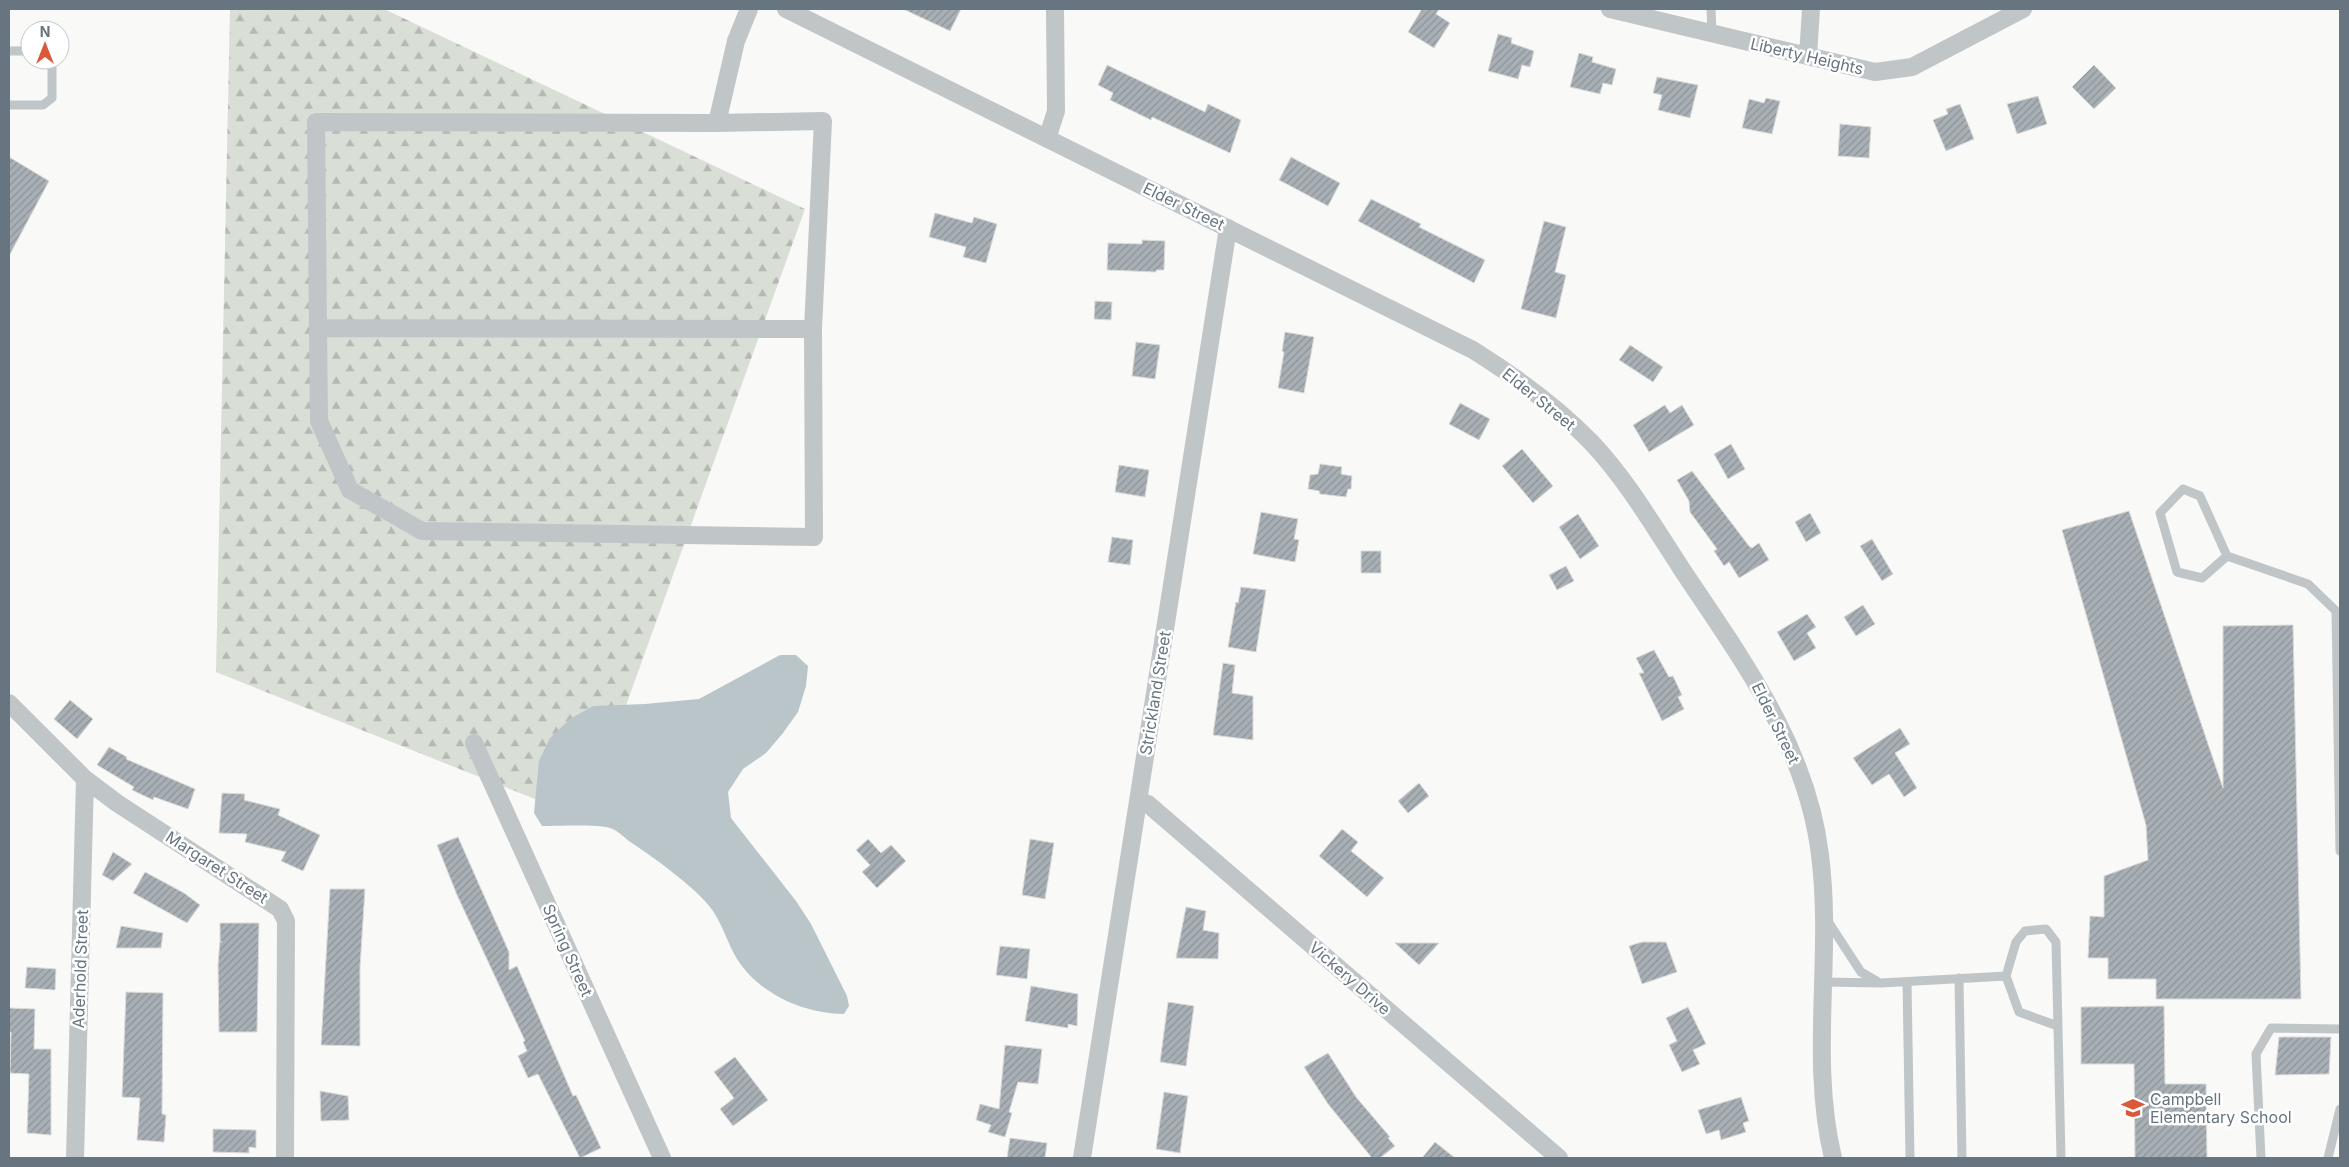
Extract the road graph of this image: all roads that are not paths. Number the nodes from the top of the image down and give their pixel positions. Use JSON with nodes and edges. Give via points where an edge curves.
{"nodes":[{"id":1,"x":749,"y":9,"type":"edge"},
{"id":2,"x":786,"y":9,"type":"edge"},
{"id":3,"x":1056,"y":9,"type":"edge"},
{"id":4,"x":1610,"y":9,"type":"edge"},
{"id":5,"x":1711,"y":9,"type":"edge"},
{"id":6,"x":1811,"y":9,"type":"edge"},
{"id":7,"x":2023,"y":9,"type":"edge"},
{"id":8,"x":1712,"y":33,"type":"junction"},
{"id":9,"x":1808,"y":56,"type":"junction"},
{"id":10,"x":52,"y":70,"type":"edge"},
{"id":11,"x":9,"y":105,"type":"edge"},
{"id":12,"x":717,"y":123,"type":"junction"},
{"id":13,"x":1047,"y":138,"type":"junction"},
{"id":14,"x":1228,"y":228,"type":"junction"},
{"id":15,"x":318,"y":328,"type":"junction"},
{"id":16,"x":813,"y":329,"type":"junction"},
{"id":17,"x":2227,"y":556,"type":"junction"},
{"id":18,"x":9,"y":703,"type":"edge"},
{"id":19,"x":474,"y":743,"type":"dead end"},
{"id":20,"x":85,"y":780,"type":"junction"},
{"id":21,"x":1138,"y":800,"type":"junction"},
{"id":22,"x":2340,"y":851,"type":"edge"},
{"id":23,"x":1825,"y":917,"type":"junction"},
{"id":24,"x":2006,"y":976,"type":"junction"},
{"id":25,"x":1959,"y":978,"type":"junction"},
{"id":26,"x":1824,"y":982,"type":"junction"},
{"id":27,"x":1907,"y":982,"type":"junction"},
{"id":28,"x":1881,"y":983,"type":"junction"},
{"id":29,"x":2058,"y":1026,"type":"junction"},
{"id":30,"x":2340,"y":1028,"type":"edge"},
{"id":31,"x":2340,"y":1109,"type":"edge"},
{"id":32,"x":75,"y":1158,"type":"edge"},
{"id":33,"x":286,"y":1158,"type":"edge"},
{"id":34,"x":662,"y":1158,"type":"edge"},
{"id":35,"x":1082,"y":1158,"type":"edge"},
{"id":36,"x":1559,"y":1158,"type":"edge"},
{"id":37,"x":1833,"y":1158,"type":"edge"},
{"id":38,"x":1910,"y":1158,"type":"edge"},
{"id":39,"x":1962,"y":1158,"type":"edge"},
{"id":40,"x":2061,"y":1158,"type":"edge"},
{"id":41,"x":2261,"y":1158,"type":"edge"},
{"id":42,"x":2328,"y":1158,"type":"edge"}],
"edges":[{"from":1,"to":12,"type":"street","via":[[736,42]]},
{"from":2,"to":13,"type":"street","name":"Elder Street"},
{"from":3,"to":13,"type":"street","via":[[1056,111]]},
{"from":4,"to":8,"type":"street","name":"Liberty Heights"},
{"from":5,"to":8,"type":"lane"},
{"from":6,"to":9,"type":"street"},
{"from":7,"to":9,"type":"street","name":"Liberty Heights","via":[[1912,67],[1875,72]]},
{"from":8,"to":9,"type":"street","name":"Liberty Heights"},
{"from":10,"to":11,"type":"lane","via":[[52,98],[43,105]]},
{"from":12,"to":15,"type":"street","via":[[316,122]]},
{"from":12,"to":16,"type":"street","via":[[823,121]]},
{"from":13,"to":14,"type":"street","name":"Elder Street"},
{"from":14,"to":21,"type":"street","name":"Strickland Street"},
{"from":14,"to":23,"type":"street","name":"Elder Street","via":[[1474,350],[1516,376],[1591,442],[1626,484],[1762,691],[1784,733],[1813,815]]},
{"from":15,"to":16,"type":"street"},
{"from":15,"to":16,"type":"street","via":[[319,421],[350,490],[422,531],[814,537]]},
{"from":17,"to":17,"type":"lane","via":[[2200,496],[2183,490],[2160,514],[2177,572],[2202,578]]},
{"from":17,"to":22,"type":"lane","via":[[2308,584],[2336,611]]},
{"from":18,"to":20,"type":"street","name":"Margaret Street"},
{"from":19,"to":34,"type":"street","name":"Spring Street"},
{"from":20,"to":32,"type":"street","name":"Aderhold Street"},
{"from":20,"to":33,"type":"street","name":"Margaret Street","via":[[280,909],[286,921]]},
{"from":21,"to":35,"type":"street","name":"Strickland Street"},
{"from":21,"to":36,"type":"street","name":"Vickery Drive","via":[[1148,804]]},
{"from":23,"to":26,"type":"street","name":"Elder Street"},
{"from":23,"to":28,"type":"lane","via":[[1861,972]]},
{"from":24,"to":25,"type":"lane"},
{"from":24,"to":29,"type":"lane","via":[[2019,1012]]},
{"from":24,"to":29,"type":"lane","via":[[2016,942],[2025,932],[2046,929],[2056,942]]},
{"from":25,"to":27,"type":"lane"},
{"from":25,"to":39,"type":"lane"},
{"from":26,"to":28,"type":"lane"},
{"from":26,"to":37,"type":"street","name":"Elder Street","via":[[1821,1068]]},
{"from":27,"to":28,"type":"lane"},
{"from":27,"to":38,"type":"lane"},
{"from":29,"to":40,"type":"lane"},
{"from":30,"to":41,"type":"lane","via":[[2271,1028],[2256,1054]]},
{"from":31,"to":42,"type":"lane"}]}
